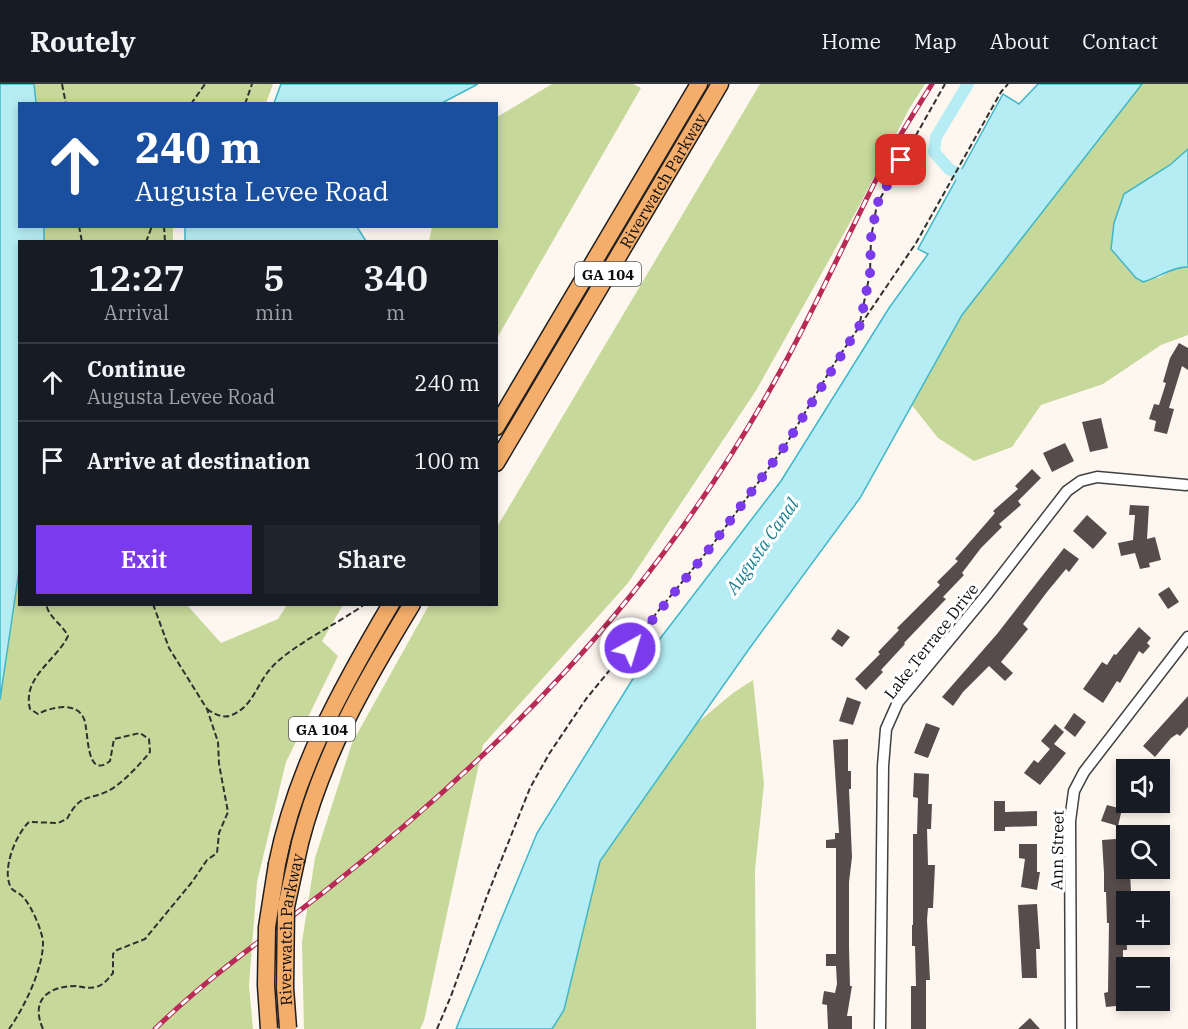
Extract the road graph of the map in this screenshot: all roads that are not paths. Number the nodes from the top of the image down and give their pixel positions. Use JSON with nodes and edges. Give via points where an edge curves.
{"nodes":[{"id":1,"x":699,"y":84,"type":"edge"},
{"id":2,"x":720,"y":84,"type":"edge"},
{"id":3,"x":498,"y":424,"type":"edge"},
{"id":4,"x":498,"y":460,"type":"edge"},
{"id":5,"x":1187,"y":485,"type":"edge"},
{"id":6,"x":390,"y":606,"type":"edge"},
{"id":7,"x":411,"y":606,"type":"edge"},
{"id":8,"x":1188,"y":636,"type":"edge"},
{"id":9,"x":269,"y":1029,"type":"edge"},
{"id":10,"x":288,"y":1029,"type":"edge"},
{"id":11,"x":880,"y":1029,"type":"edge"},
{"id":12,"x":1071,"y":1029,"type":"edge"}],
"edges":[{"from":1,"to":3,"type":"main road","name":"Riverwatch Parkway","number":"GA 104"},
{"from":2,"to":4,"type":"main road","name":"Riverwatch Parkway","number":"GA 104"},
{"from":5,"to":11,"type":"street","name":"Lake Terrace Drive","via":[[1097,477],[1081,481],[1067,491],[898,702],[886,729],[883,766]]},
{"from":6,"to":9,"type":"main road","name":"Riverwatch Parkway","number":"GA 104","bridge":true,"via":[[338,697],[294,796],[267,927]]},
{"from":7,"to":10,"type":"main road","name":"Riverwatch Parkway","number":"GA 104","bridge":true,"via":[[345,720],[322,773],[300,843],[286,907]]},
{"from":8,"to":12,"type":"street","name":"Ann Street","via":[[1084,772],[1074,791],[1070,821]]}]}
